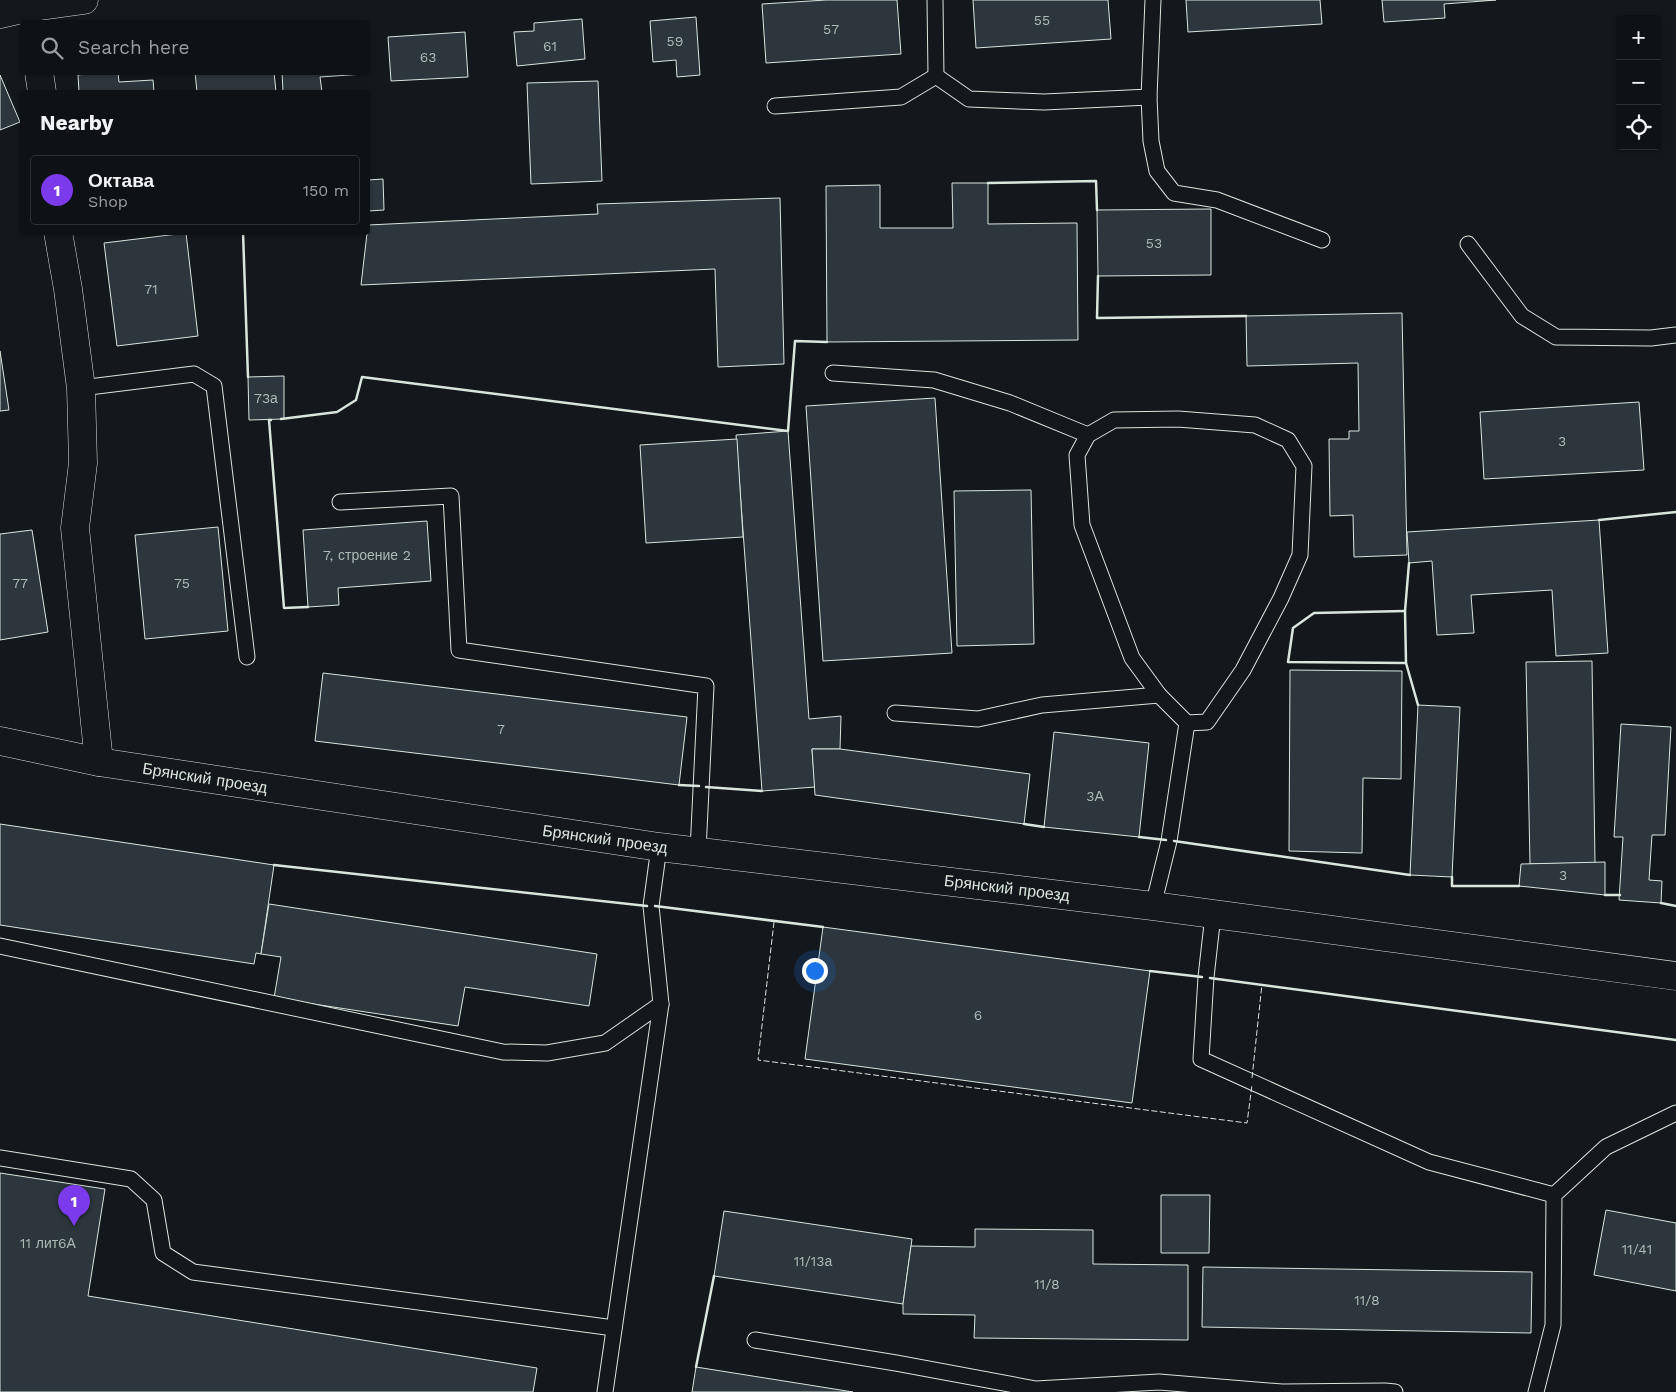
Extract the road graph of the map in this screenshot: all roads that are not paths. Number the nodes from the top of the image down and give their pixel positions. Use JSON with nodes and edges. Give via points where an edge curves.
{"nodes":[{"id":1,"x":84,"y":0,"type":"edge"},
{"id":2,"x":935,"y":0,"type":"edge"},
{"id":3,"x":1153,"y":0,"type":"edge"},
{"id":4,"x":20,"y":11,"type":"edge"},
{"id":5,"x":39,"y":75,"type":"edge"},
{"id":6,"x":936,"y":76,"type":"junction"},
{"id":7,"x":42,"y":90,"type":"edge"},
{"id":8,"x":1150,"y":97,"type":"junction"},
{"id":9,"x":775,"y":106,"type":"dead end"},
{"id":10,"x":59,"y":235,"type":"edge"},
{"id":11,"x":1322,"y":240,"type":"dead end"},
{"id":12,"x":1468,"y":244,"type":"dead end"},
{"id":13,"x":1676,"y":335,"type":"edge"},
{"id":14,"x":833,"y":373,"type":"dead end"},
{"id":15,"x":81,"y":388,"type":"junction"},
{"id":16,"x":1088,"y":435,"type":"junction"},
{"id":17,"x":340,"y":502,"type":"dead end"},
{"id":18,"x":247,"y":657,"type":"dead end"},
{"id":19,"x":1159,"y":695,"type":"junction"},
{"id":20,"x":895,"y":714,"type":"dead end"},
{"id":21,"x":1187,"y":723,"type":"junction"},
{"id":22,"x":0,"y":741,"type":"edge"},
{"id":23,"x":99,"y":762,"type":"junction"},
{"id":24,"x":658,"y":847,"type":"junction"},
{"id":25,"x":698,"y":852,"type":"junction"},
{"id":26,"x":1153,"y":906,"type":"junction"},
{"id":27,"x":1213,"y":915,"type":"junction"},
{"id":28,"x":0,"y":946,"type":"edge"},
{"id":29,"x":1676,"y":976,"type":"edge"},
{"id":30,"x":661,"y":1004,"type":"junction"},
{"id":31,"x":1676,"y":1113,"type":"edge"},
{"id":32,"x":0,"y":1158,"type":"edge"},
{"id":33,"x":1554,"y":1195,"type":"junction"},
{"id":34,"x":614,"y":1328,"type":"junction"},
{"id":35,"x":755,"y":1340,"type":"dead end"},
{"id":36,"x":604,"y":1392,"type":"edge"},
{"id":37,"x":1395,"y":1392,"type":"edge"},
{"id":38,"x":1536,"y":1392,"type":"edge"}],
"edges":[{"from":1,"to":4,"type":"street"},
{"from":2,"to":6,"type":"lane"},
{"from":3,"to":8,"type":"lane"},
{"from":5,"to":7,"type":"street"},
{"from":6,"to":8,"type":"lane","via":[[969,99],[1044,102]]},
{"from":6,"to":9,"type":"lane","via":[[901,97]]},
{"from":8,"to":11,"type":"lane","via":[[1151,142],[1157,171],[1174,193],[1217,200]]},
{"from":10,"to":15,"type":"street"},
{"from":12,"to":13,"type":"lane","via":[[1522,316],[1556,337],[1652,338]]},
{"from":14,"to":16,"type":"lane","via":[[934,380],[1010,403]]},
{"from":15,"to":18,"type":"lane","via":[[194,374],[214,386]]},
{"from":15,"to":23,"type":"street","via":[[83,463],[76,528]]},
{"from":16,"to":19,"type":"lane","via":[[1077,455],[1082,526],[1132,658]]},
{"from":16,"to":21,"type":"lane","via":[[1114,420],[1178,419],[1254,426],[1288,440],[1304,466],[1300,555],[1281,598],[1243,670],[1207,722]]},
{"from":17,"to":25,"type":"lane","via":[[451,496],[459,650],[706,686]]},
{"from":19,"to":20,"type":"lane","via":[[1042,705],[978,719]]},
{"from":19,"to":21,"type":"lane"},
{"from":21,"to":26,"type":"lane","via":[[1169,840]]},
{"from":22,"to":23,"type":"street","name":"Брянский проезд"},
{"from":23,"to":24,"type":"street","name":"Брянский проезд"},
{"from":24,"to":25,"type":"street","name":"Брянский проезд"},
{"from":24,"to":30,"type":"lane","via":[[651,906]]},
{"from":25,"to":26,"type":"street","name":"Брянский проезд"},
{"from":26,"to":27,"type":"street","name":"Брянский проезд"},
{"from":27,"to":29,"type":"street","name":"Брянский проезд"},
{"from":27,"to":33,"type":"lane","via":[[1201,1059],[1428,1162]]},
{"from":28,"to":30,"type":"lane","via":[[504,1052],[548,1053],[605,1043]]},
{"from":30,"to":34,"type":"lane"},
{"from":31,"to":33,"type":"lane","via":[[1606,1147]]},
{"from":32,"to":34,"type":"lane","via":[[131,1178],[154,1200],[163,1253],[193,1272]]},
{"from":33,"to":38,"type":"lane","via":[[1553,1325]]},
{"from":34,"to":36,"type":"lane"},
{"from":35,"to":37,"type":"lane","via":[[1036,1389],[1160,1382],[1282,1392]]}]}
